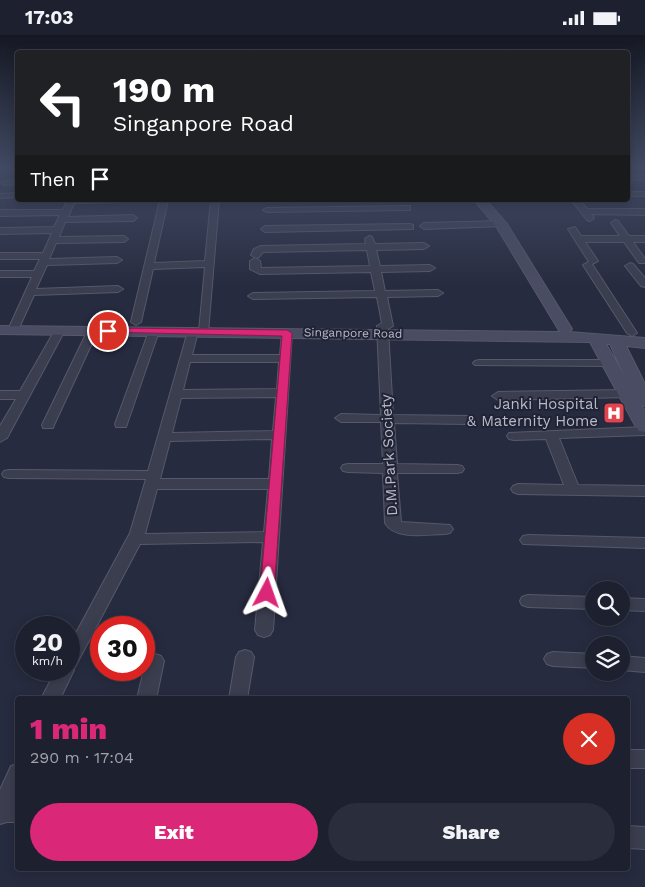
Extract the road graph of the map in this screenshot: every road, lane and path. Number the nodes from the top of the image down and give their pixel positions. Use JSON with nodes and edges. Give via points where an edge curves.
{"nodes":[{"id":1,"x":67,"y":208,"type":"edge"},
{"id":2,"x":162,"y":208,"type":"edge"},
{"id":3,"x":215,"y":208,"type":"edge"},
{"id":4,"x":301,"y":208,"type":"edge"},
{"id":5,"x":360,"y":208,"type":"edge"},
{"id":6,"x":487,"y":208,"type":"edge"},
{"id":7,"x":581,"y":208,"type":"edge"},
{"id":8,"x":267,"y":210,"type":"dead end"},
{"id":9,"x":584,"y":211,"type":"junction"},
{"id":10,"x":645,"y":212,"type":"edge"},
{"id":11,"x":0,"y":213,"type":"edge"},
{"id":12,"x":64,"y":216,"type":"junction"},
{"id":13,"x":133,"y":218,"type":"dead end"},
{"id":14,"x":590,"y":219,"type":"dead end"},
{"id":15,"x":615,"y":223,"type":"dead end"},
{"id":16,"x":501,"y":224,"type":"junction"},
{"id":17,"x":424,"y":226,"type":"dead end"},
{"id":18,"x":367,"y":227,"type":"junction"},
{"id":19,"x":410,"y":227,"type":"dead end"},
{"id":20,"x":265,"y":229,"type":"dead end"},
{"id":21,"x":572,"y":229,"type":"dead end"},
{"id":22,"x":57,"y":230,"type":"junction"},
{"id":23,"x":0,"y":231,"type":"edge"},
{"id":24,"x":124,"y":239,"type":"dead end"},
{"id":25,"x":578,"y":239,"type":"junction"},
{"id":26,"x":626,"y":239,"type":"junction"},
{"id":27,"x":645,"y":239,"type":"edge"},
{"id":28,"x":53,"y":240,"type":"junction"},
{"id":29,"x":424,"y":246,"type":"dead end"},
{"id":30,"x":371,"y":247,"type":"junction"},
{"id":31,"x":0,"y":256,"type":"edge"},
{"id":32,"x":45,"y":259,"type":"junction"},
{"id":33,"x":117,"y":260,"type":"dead end"},
{"id":34,"x":642,"y":261,"type":"dead end"},
{"id":35,"x":210,"y":264,"type":"junction"},
{"id":36,"x":149,"y":266,"type":"junction"},
{"id":37,"x":630,"y":266,"type":"dead end"},
{"id":38,"x":430,"y":268,"type":"dead end"},
{"id":39,"x":376,"y":269,"type":"junction"},
{"id":40,"x":0,"y":274,"type":"edge"},
{"id":41,"x":39,"y":274,"type":"junction"},
{"id":42,"x":645,"y":284,"type":"edge"},
{"id":43,"x":118,"y":289,"type":"dead end"},
{"id":44,"x":31,"y":291,"type":"junction"},
{"id":45,"x":438,"y":293,"type":"dead end"},
{"id":46,"x":381,"y":294,"type":"junction"},
{"id":47,"x":253,"y":296,"type":"dead end"},
{"id":48,"x":0,"y":322,"type":"edge"},
{"id":49,"x":136,"y":322,"type":"junction"},
{"id":50,"x":10,"y":327,"type":"edge"},
{"id":51,"x":200,"y":328,"type":"junction"},
{"id":52,"x":384,"y":329,"type":"junction"},
{"id":53,"x":565,"y":329,"type":"junction"},
{"id":54,"x":60,"y":330,"type":"junction"},
{"id":55,"x":93,"y":331,"type":"junction"},
{"id":56,"x":154,"y":331,"type":"junction"},
{"id":57,"x":287,"y":333,"type":"junction"},
{"id":58,"x":638,"y":333,"type":"edge"},
{"id":59,"x":596,"y":339,"type":"junction"},
{"id":60,"x":616,"y":341,"type":"junction"},
{"id":61,"x":645,"y":343,"type":"edge"},
{"id":62,"x":285,"y":358,"type":"junction"},
{"id":63,"x":184,"y":359,"type":"junction"},
{"id":64,"x":480,"y":363,"type":"dead end"},
{"id":65,"x":610,"y":363,"type":"junction"},
{"id":66,"x":282,"y":393,"type":"junction"},
{"id":67,"x":627,"y":394,"type":"junction"},
{"id":68,"x":0,"y":395,"type":"edge"},
{"id":69,"x":24,"y":395,"type":"junction"},
{"id":70,"x":175,"y":395,"type":"junction"},
{"id":71,"x":498,"y":396,"type":"dead end"},
{"id":72,"x":645,"y":401,"type":"edge"},
{"id":73,"x":341,"y":418,"type":"dead end"},
{"id":74,"x":387,"y":419,"type":"junction"},
{"id":75,"x":468,"y":420,"type":"dead end"},
{"id":76,"x":121,"y":424,"type":"dead end"},
{"id":77,"x":48,"y":425,"type":"dead end"},
{"id":78,"x":645,"y":427,"type":"edge"},
{"id":79,"x":645,"y":431,"type":"edge"},
{"id":80,"x":551,"y":434,"type":"junction"},
{"id":81,"x":279,"y":435,"type":"junction"},
{"id":82,"x":514,"y":435,"type":"dead end"},
{"id":83,"x":0,"y":436,"type":"edge"},
{"id":84,"x":164,"y":437,"type":"junction"},
{"id":85,"x":348,"y":468,"type":"dead end"},
{"id":86,"x":390,"y":469,"type":"junction"},
{"id":87,"x":458,"y":469,"type":"dead end"},
{"id":88,"x":9,"y":474,"type":"dead end"},
{"id":89,"x":152,"y":479,"type":"junction"},
{"id":90,"x":276,"y":483,"type":"junction"},
{"id":91,"x":518,"y":489,"type":"dead end"},
{"id":92,"x":573,"y":490,"type":"junction"},
{"id":93,"x":645,"y":491,"type":"edge"},
{"id":94,"x":445,"y":529,"type":"dead end"},
{"id":95,"x":272,"y":537,"type":"junction"},
{"id":96,"x":135,"y":539,"type":"junction"},
{"id":97,"x":528,"y":540,"type":"dead end"},
{"id":98,"x":645,"y":543,"type":"edge"},
{"id":99,"x":528,"y":601,"type":"dead end"},
{"id":100,"x":585,"y":603,"type":"edge"},
{"id":101,"x":630,"y":604,"type":"edge"},
{"id":102,"x":645,"y":605,"type":"edge"},
{"id":103,"x":264,"y":630,"type":"dead end"},
{"id":104,"x":80,"y":642,"type":"edge"},
{"id":105,"x":245,"y":657,"type":"dead end"},
{"id":106,"x":553,"y":659,"type":"dead end"},
{"id":107,"x":585,"y":661,"type":"edge"},
{"id":108,"x":630,"y":664,"type":"edge"},
{"id":109,"x":645,"y":665,"type":"edge"},
{"id":110,"x":59,"y":681,"type":"edge"},
{"id":111,"x":150,"y":681,"type":"edge"},
{"id":112,"x":52,"y":696,"type":"edge"},
{"id":113,"x":147,"y":696,"type":"edge"},
{"id":114,"x":238,"y":696,"type":"edge"},
{"id":115,"x":630,"y":759,"type":"edge"},
{"id":116,"x":645,"y":759,"type":"edge"},
{"id":117,"x":15,"y":783,"type":"edge"},
{"id":118,"x":6,"y":812,"type":"edge"},
{"id":119,"x":630,"y":837,"type":"edge"},
{"id":120,"x":645,"y":838,"type":"edge"}],
"edges":[{"from":1,"to":12,"type":"street"},
{"from":2,"to":36,"type":"street"},
{"from":3,"to":35,"type":"street"},
{"from":4,"to":8,"type":"street"},
{"from":5,"to":18,"type":"street","name":"D.M.Park Society"},
{"from":6,"to":16,"type":"main road"},
{"from":7,"to":9,"type":"street"},
{"from":9,"to":10,"type":"street"},
{"from":9,"to":14,"type":"street"},
{"from":11,"to":12,"type":"street"},
{"from":12,"to":13,"type":"street"},
{"from":12,"to":22,"type":"street"},
{"from":15,"to":26,"type":"street"},
{"from":16,"to":17,"type":"street"},
{"from":16,"to":53,"type":"main road"},
{"from":18,"to":19,"type":"street"},
{"from":18,"to":20,"type":"street"},
{"from":18,"to":30,"type":"street","name":"D.M.Park Society"},
{"from":21,"to":25,"type":"street"},
{"from":22,"to":23,"type":"street"},
{"from":22,"to":28,"type":"street"},
{"from":24,"to":28,"type":"street"},
{"from":25,"to":26,"type":"street"},
{"from":25,"to":58,"type":"street","via":[[590,263]]},
{"from":26,"to":27,"type":"street"},
{"from":26,"to":34,"type":"street"},
{"from":28,"to":32,"type":"street"},
{"from":29,"to":30,"type":"street"},
{"from":30,"to":39,"type":"street","name":"D.M.Park Society"},
{"from":30,"to":39,"type":"street","via":[[261,249],[257,251],[255,269]]},
{"from":31,"to":32,"type":"street"},
{"from":32,"to":33,"type":"street"},
{"from":32,"to":41,"type":"street"},
{"from":35,"to":36,"type":"street"},
{"from":35,"to":51,"type":"street"},
{"from":36,"to":49,"type":"street"},
{"from":37,"to":42,"type":"street"},
{"from":38,"to":39,"type":"street"},
{"from":39,"to":46,"type":"street","name":"D.M.Park Society"},
{"from":40,"to":41,"type":"street"},
{"from":41,"to":44,"type":"street"},
{"from":43,"to":44,"type":"street"},
{"from":44,"to":50,"type":"street"},
{"from":45,"to":46,"type":"street"},
{"from":46,"to":47,"type":"street"},
{"from":46,"to":52,"type":"street","name":"D.M.Park Society"},
{"from":48,"to":50,"type":"main road","name":"Singanpore Road"},
{"from":49,"to":50,"type":"main road","name":"Singanpore Road"},
{"from":49,"to":51,"type":"main road","name":"Singanpore Road"},
{"from":50,"to":54,"type":"main road","name":"Singanpore Road"},
{"from":51,"to":52,"type":"main road","name":"Singanpore Road"},
{"from":51,"to":56,"type":"main road","name":"Singanpore Road"},
{"from":51,"to":57,"type":"main road","name":"Singanpore Road"},
{"from":51,"to":63,"type":"street"},
{"from":52,"to":53,"type":"main road","name":"Singanpore Road"},
{"from":52,"to":57,"type":"main road","name":"Singanpore Road"},
{"from":52,"to":59,"type":"main road","name":"Singanpore Road"},
{"from":52,"to":74,"type":"street","name":"D.M.Park Society"},
{"from":53,"to":58,"type":"main road","name":"Singanpore Road"},
{"from":54,"to":55,"type":"main road","name":"Singanpore Road"},
{"from":54,"to":69,"type":"street"},
{"from":55,"to":56,"type":"main road","name":"Singanpore Road"},
{"from":55,"to":77,"type":"street"},
{"from":56,"to":76,"type":"street"},
{"from":57,"to":62,"type":"street"},
{"from":59,"to":60,"type":"main road","name":"Singanpore Road"},
{"from":59,"to":65,"type":"main road"},
{"from":60,"to":61,"type":"main road","name":"Singanpore Road"},
{"from":60,"to":72,"type":"main road"},
{"from":62,"to":63,"type":"street"},
{"from":62,"to":66,"type":"street"},
{"from":63,"to":70,"type":"street"},
{"from":64,"to":65,"type":"street"},
{"from":65,"to":67,"type":"main road"},
{"from":66,"to":70,"type":"street"},
{"from":66,"to":81,"type":"street"},
{"from":67,"to":71,"type":"street"},
{"from":67,"to":78,"type":"main road"},
{"from":68,"to":69,"type":"street"},
{"from":69,"to":83,"type":"street"},
{"from":70,"to":84,"type":"street"},
{"from":73,"to":74,"type":"street"},
{"from":74,"to":75,"type":"street"},
{"from":74,"to":86,"type":"street","name":"D.M.Park Society"},
{"from":79,"to":80,"type":"street"},
{"from":80,"to":82,"type":"street"},
{"from":80,"to":92,"type":"street"},
{"from":81,"to":84,"type":"street"},
{"from":81,"to":90,"type":"street"},
{"from":84,"to":89,"type":"street"},
{"from":85,"to":86,"type":"street"},
{"from":86,"to":87,"type":"street"},
{"from":86,"to":94,"type":"street","name":"D.M.Park Society","via":[[395,526],[401,529]]},
{"from":88,"to":89,"type":"street"},
{"from":89,"to":90,"type":"street"},
{"from":89,"to":96,"type":"street"},
{"from":90,"to":95,"type":"street"},
{"from":91,"to":92,"type":"street"},
{"from":92,"to":93,"type":"street"},
{"from":95,"to":96,"type":"street"},
{"from":95,"to":103,"type":"street"},
{"from":96,"to":104,"type":"street"},
{"from":97,"to":98,"type":"street"},
{"from":99,"to":100,"type":"street"},
{"from":101,"to":102,"type":"street"},
{"from":105,"to":114,"type":"street"},
{"from":106,"to":107,"type":"street"},
{"from":108,"to":109,"type":"street"},
{"from":110,"to":112,"type":"street"},
{"from":111,"to":113,"type":"street"},
{"from":115,"to":116,"type":"street"},
{"from":117,"to":118,"type":"street"},
{"from":119,"to":120,"type":"street"}]}
